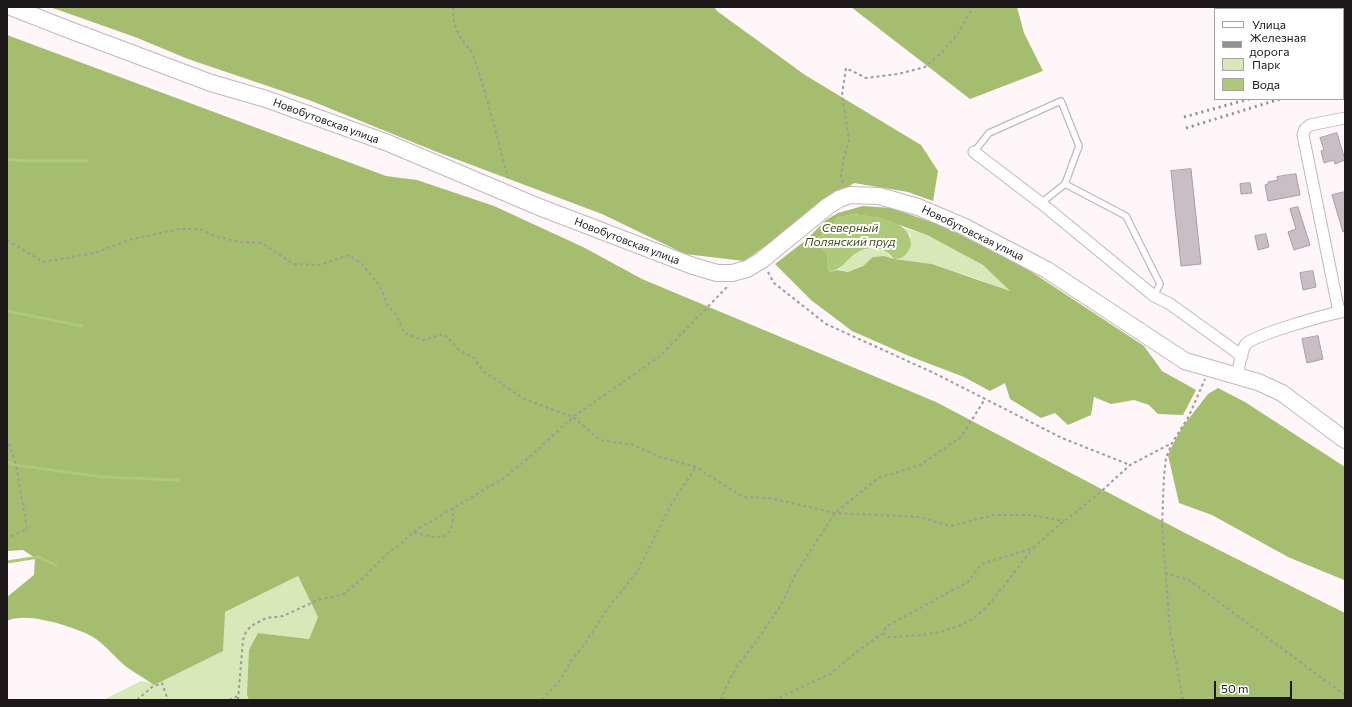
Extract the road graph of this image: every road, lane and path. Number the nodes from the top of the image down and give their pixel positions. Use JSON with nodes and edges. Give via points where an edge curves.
{"nodes":[{"id":1,"x":11,"y":7,"type":"edge"},
{"id":2,"x":453,"y":7,"type":"edge"},
{"id":3,"x":974,"y":7,"type":"edge"},
{"id":4,"x":1345,"y":118,"type":"edge"},
{"id":5,"x":974,"y":152,"type":"joint"},
{"id":6,"x":508,"y":178,"type":"dead end"},
{"id":7,"x":1065,"y":184,"type":"junction"},
{"id":8,"x":847,"y":196,"type":"junction"},
{"id":9,"x":1042,"y":203,"type":"junction"},
{"id":10,"x":7,"y":240,"type":"edge"},
{"id":11,"x":762,"y":260,"type":"junction"},
{"id":12,"x":727,"y":286,"type":"dead end"},
{"id":13,"x":1154,"y":296,"type":"junction"},
{"id":14,"x":1342,"y":311,"type":"edge"},
{"id":15,"x":1242,"y":356,"type":"junction"},
{"id":16,"x":1210,"y":369,"type":"junction"},
{"id":17,"x":1237,"y":376,"type":"junction"},
{"id":18,"x":985,"y":399,"type":"junction"},
{"id":19,"x":573,"y":417,"type":"junction"},
{"id":20,"x":7,"y":438,"type":"edge"},
{"id":21,"x":1345,"y":440,"type":"edge"},
{"id":22,"x":1172,"y":443,"type":"junction"},
{"id":23,"x":1130,"y":465,"type":"junction"},
{"id":24,"x":696,"y":467,"type":"junction"},
{"id":25,"x":453,"y":508,"type":"junction"},
{"id":26,"x":835,"y":513,"type":"junction"},
{"id":27,"x":1064,"y":521,"type":"junction"},
{"id":28,"x":413,"y":532,"type":"junction"},
{"id":29,"x":7,"y":538,"type":"edge"},
{"id":30,"x":1033,"y":548,"type":"junction"},
{"id":31,"x":1165,"y":573,"type":"junction"},
{"id":32,"x":883,"y":633,"type":"junction"},
{"id":33,"x":1345,"y":695,"type":"edge"},
{"id":34,"x":238,"y":696,"type":"junction"},
{"id":35,"x":136,"y":700,"type":"edge"},
{"id":36,"x":168,"y":700,"type":"edge"},
{"id":37,"x":229,"y":700,"type":"edge"},
{"id":38,"x":238,"y":700,"type":"edge"},
{"id":39,"x":542,"y":700,"type":"edge"},
{"id":40,"x":721,"y":700,"type":"edge"},
{"id":41,"x":774,"y":700,"type":"edge"},
{"id":42,"x":1182,"y":700,"type":"edge"}],
"edges":[{"from":1,"to":11,"type":"street","name":"Новобутовская улица","via":[[211,83],[266,99],[388,143],[539,207],[693,266],[717,273],[732,273],[747,269]]},
{"from":2,"to":6,"type":"path","via":[[454,23],[477,66]]},
{"from":3,"to":8,"type":"path","via":[[957,35],[925,67],[866,78],[846,68],[842,95],[849,140],[841,176]]},
{"from":4,"to":14,"type":"street","via":[[1310,125],[1303,135]]},
{"from":5,"to":7,"type":"lane","via":[[989,133],[1060,101],[1079,146]]},
{"from":5,"to":9,"type":"street"},
{"from":7,"to":9,"type":"lane"},
{"from":7,"to":13,"type":"lane","via":[[1126,216],[1160,284]]},
{"from":8,"to":11,"type":"street","name":"Новобутовская улица","via":[[828,206]]},
{"from":8,"to":16,"type":"street","name":"Новобутовская улица","via":[[879,196],[918,207],[963,226],[1047,270],[1185,362]]},
{"from":9,"to":13,"type":"street"},
{"from":10,"to":19,"type":"path","via":[[43,262],[95,253],[129,240],[179,229],[200,229],[239,242],[262,243],[293,264],[319,265],[349,255],[362,264],[378,284],[404,333],[423,340],[444,334],[458,349],[474,358],[483,371],[524,399]]},
{"from":11,"to":18,"type":"path","via":[[774,283],[826,324]]},
{"from":12,"to":19,"type":"path","via":[[659,357]]},
{"from":13,"to":15,"type":"street","via":[[1170,304]]},
{"from":14,"to":15,"type":"street","via":[[1262,336],[1246,344]]},
{"from":15,"to":17,"type":"street"},
{"from":16,"to":17,"type":"street","name":"Новобутовская улица"},
{"from":16,"to":22,"type":"path","via":[[1189,416]]},
{"from":17,"to":21,"type":"street","name":"Новобутовская улица","via":[[1282,393]]},
{"from":18,"to":23,"type":"path","via":[[1062,438]]},
{"from":18,"to":26,"type":"path","via":[[961,437],[920,465],[878,478]]},
{"from":19,"to":24,"type":"path","via":[[600,440],[633,445],[660,457]]},
{"from":19,"to":25,"type":"path","via":[[504,478]]},
{"from":20,"to":29,"type":"path","via":[[16,465],[27,529]]},
{"from":22,"to":23,"type":"path"},
{"from":22,"to":31,"type":"path","via":[[1166,458],[1164,476],[1162,526]]},
{"from":23,"to":27,"type":"path"},
{"from":24,"to":26,"type":"path","via":[[743,497],[770,498]]},
{"from":24,"to":39,"type":"path","via":[[672,503],[637,572],[608,608],[561,679]]},
{"from":25,"to":28,"type":"path"},
{"from":25,"to":28,"type":"path","via":[[453,524],[447,535],[441,537]]},
{"from":26,"to":27,"type":"path","via":[[919,517],[950,526],[994,515],[1029,515]]},
{"from":26,"to":40,"type":"path","via":[[796,573],[781,605],[738,666]]},
{"from":27,"to":30,"type":"path"},
{"from":28,"to":34,"type":"path","via":[[344,594],[318,600],[283,616],[266,618],[251,626],[243,640]]},
{"from":30,"to":32,"type":"path","via":[[981,564],[968,582],[893,622]]},
{"from":30,"to":32,"type":"path","via":[[990,603],[964,624],[926,634],[888,637]]},
{"from":31,"to":33,"type":"path","via":[[1189,580]]},
{"from":31,"to":42,"type":"path","via":[[1170,631]]},
{"from":32,"to":41,"type":"path","via":[[855,652],[830,674]]},
{"from":34,"to":37,"type":"path"},
{"from":34,"to":38,"type":"path"},
{"from":35,"to":36,"type":"path","via":[[152,687],[162,683]]}]}
